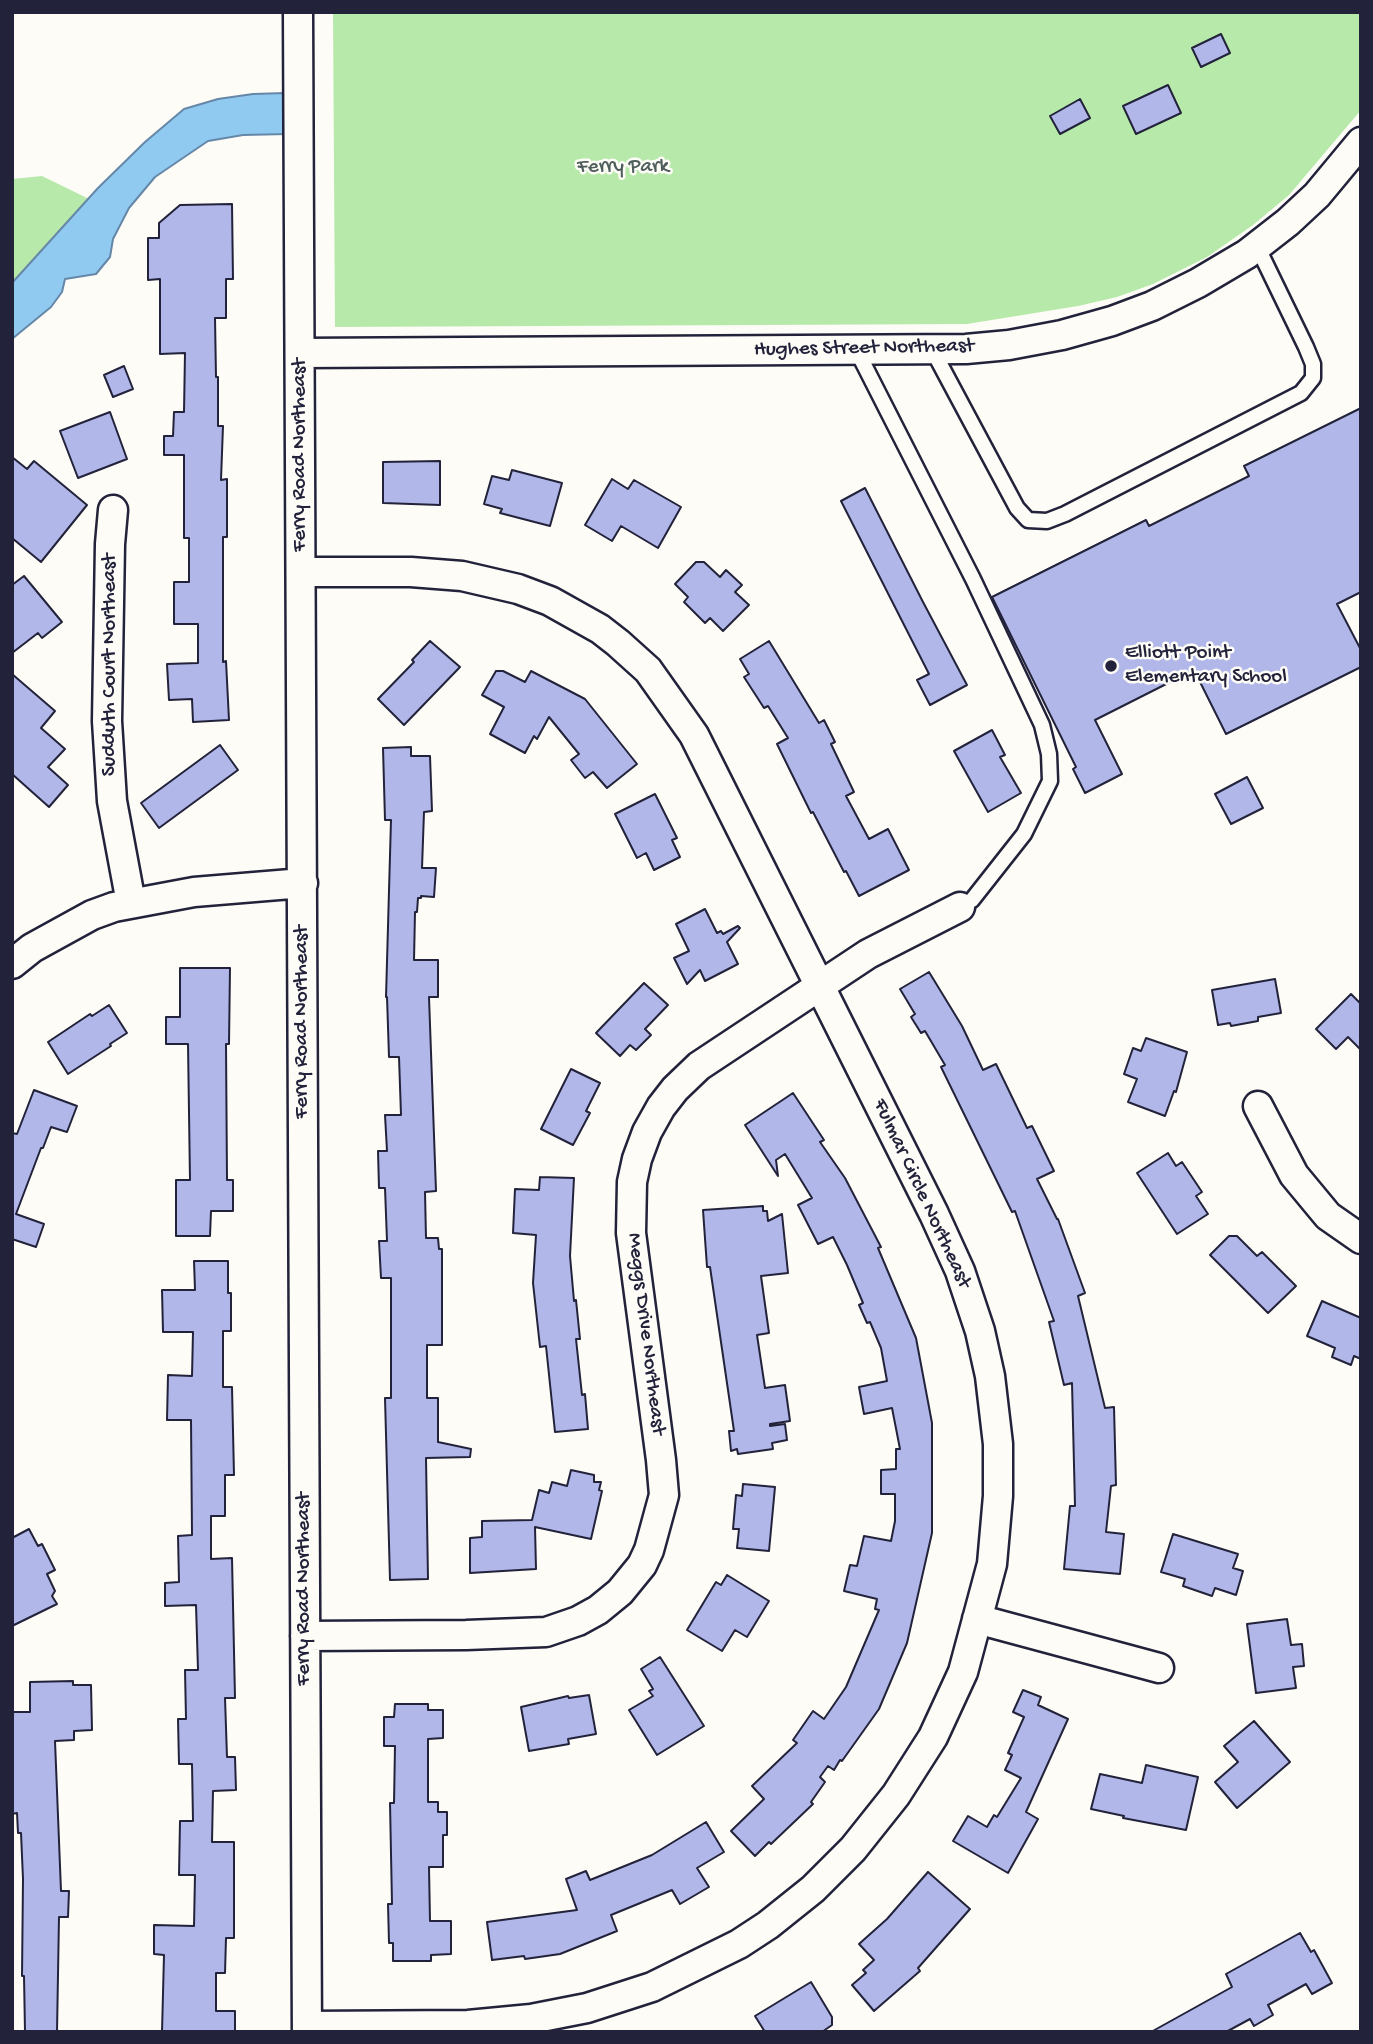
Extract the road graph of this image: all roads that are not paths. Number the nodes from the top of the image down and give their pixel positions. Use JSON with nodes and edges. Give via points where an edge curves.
{"nodes":[{"id":1,"x":298,"y":12,"type":"edge"},
{"id":2,"x":1361,"y":142,"type":"edge"},
{"id":3,"x":1257,"y":246,"type":"junction"},
{"id":4,"x":856,"y":349,"type":"junction"},
{"id":5,"x":932,"y":349,"type":"junction"},
{"id":6,"x":301,"y":353,"type":"junction"},
{"id":7,"x":113,"y":510,"type":"dead end"},
{"id":8,"x":301,"y":572,"type":"junction"},
{"id":9,"x":303,"y":883,"type":"junction"},
{"id":10,"x":131,"y":903,"type":"junction"},
{"id":11,"x":960,"y":907,"type":"joint"},
{"id":12,"x":12,"y":964,"type":"edge"},
{"id":13,"x":820,"y":986,"type":"junction"},
{"id":14,"x":1258,"y":1106,"type":"dead end"},
{"id":15,"x":1361,"y":1239,"type":"edge"},
{"id":16,"x":976,"y":1619,"type":"junction"},
{"id":17,"x":305,"y":1636,"type":"junction"},
{"id":18,"x":1159,"y":1668,"type":"dead end"},
{"id":19,"x":307,"y":2029,"type":"edge"}],
"edges":[{"from":1,"to":6,"type":"street","name":"Ferry Road Northeast"},
{"from":2,"to":3,"type":"street","name":"Hughes Street Northeast","via":[[1317,195]]},
{"from":3,"to":5,"type":"street","name":"Hughes Street Northeast","via":[[1198,283],[1112,321],[1009,345]]},
{"from":3,"to":5,"type":"lane","via":[[1306,347],[1313,378],[1301,393],[1047,521],[1028,520],[1017,508]]},
{"from":4,"to":5,"type":"street","name":"Hughes Street Northeast"},
{"from":4,"to":6,"type":"street","name":"Hughes Street Northeast"},
{"from":4,"to":11,"type":"lane","via":[[973,579],[1042,725],[1049,754],[1050,781],[1024,834],[972,900]]},
{"from":6,"to":8,"type":"street","name":"Ferry Road Northeast"},
{"from":7,"to":10,"type":"street","name":"Sudduth Court Northeast","via":[[107,721],[112,801]]},
{"from":8,"to":9,"type":"street","name":"Ferry Road Northeast"},
{"from":8,"to":13,"type":"street","name":"Fulmar Circle Northeast","via":[[411,572],[479,579],[550,601],[618,643],[648,670],[694,735]]},
{"from":9,"to":10,"type":"street","via":[[194,892]]},
{"from":9,"to":17,"type":"street","name":"Ferry Road Northeast"},
{"from":10,"to":12,"type":"street","via":[[92,915]]},
{"from":11,"to":13,"type":"street","name":"Meggs Drive Northeast","via":[[868,954]]},
{"from":13,"to":16,"type":"street","name":"Fulmar Circle Northeast","via":[[934,1214],[980,1331],[998,1444],[998,1496],[992,1564]]},
{"from":13,"to":17,"type":"street","name":"Meggs Drive Northeast","via":[[691,1073],[661,1107],[637,1159],[631,1233],[664,1495],[642,1565],[598,1610],[546,1632]]},
{"from":14,"to":15,"type":"street","via":[[1294,1175],[1328,1216]]},
{"from":16,"to":18,"type":"street"},
{"from":16,"to":19,"type":"street","name":"Fulmar Circle Northeast","via":[[962,1672],[938,1726],[897,1796],[813,1889],[739,1944],[652,1987],[587,2008],[468,2025]]},
{"from":17,"to":19,"type":"street","name":"Ferry Road Northeast"}]}
